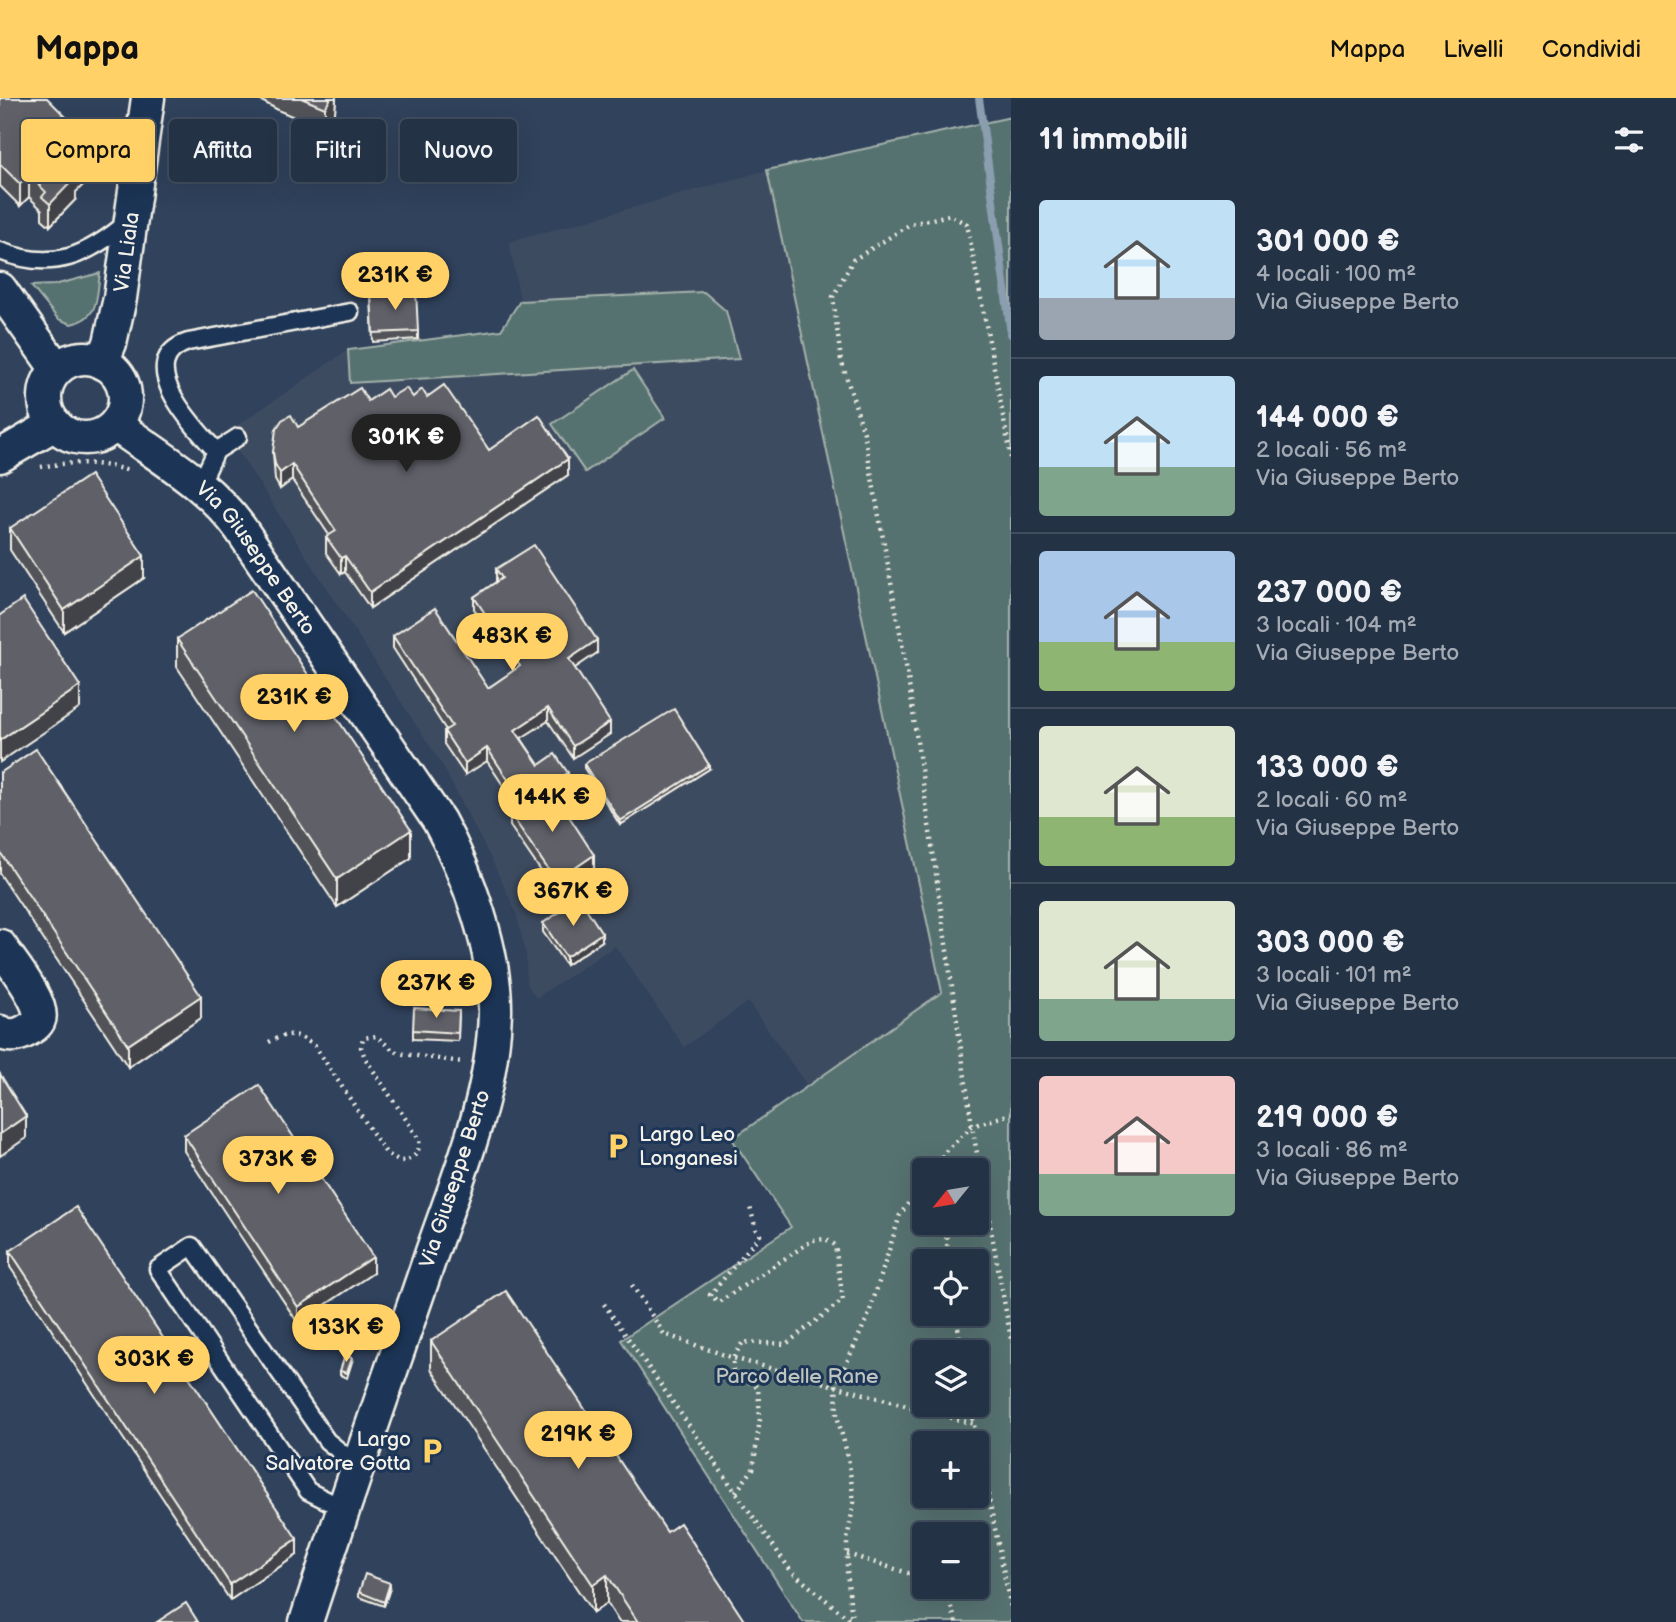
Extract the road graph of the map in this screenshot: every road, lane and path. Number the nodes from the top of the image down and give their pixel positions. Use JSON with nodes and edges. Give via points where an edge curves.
{"nodes":[{"id":1,"x":148,"y":98,"type":"edge"},
{"id":2,"x":132,"y":218,"type":"junction"},
{"id":3,"x":0,"y":251,"type":"edge"},
{"id":4,"x":0,"y":289,"type":"edge"},
{"id":5,"x":350,"y":312,"type":"dead end"},
{"id":6,"x":102,"y":363,"type":"junction"},
{"id":7,"x":56,"y":368,"type":"junction"},
{"id":8,"x":55,"y":424,"type":"junction"},
{"id":9,"x":117,"y":426,"type":"junction"},
{"id":10,"x":238,"y":437,"type":"dead end"},
{"id":11,"x":216,"y":451,"type":"junction"},
{"id":12,"x":0,"y":456,"type":"edge"},
{"id":13,"x":1011,"y":458,"type":"edge"},
{"id":14,"x":32,"y":470,"type":"dead end"},
{"id":15,"x":139,"y":474,"type":"dead end"},
{"id":16,"x":200,"y":485,"type":"junction"},
{"id":17,"x":0,"y":946,"type":"edge"},
{"id":18,"x":0,"y":1032,"type":"edge"},
{"id":19,"x":269,"y":1042,"type":"dead end"},
{"id":20,"x":489,"y":1066,"type":"junction"},
{"id":21,"x":1011,"y":1114,"type":"edge"},
{"id":22,"x":972,"y":1126,"type":"junction"},
{"id":23,"x":942,"y":1155,"type":"joint"},
{"id":24,"x":940,"y":1158,"type":"edge"},
{"id":25,"x":912,"y":1198,"type":"edge"},
{"id":26,"x":750,"y":1207,"type":"dead end"},
{"id":27,"x":632,"y":1285,"type":"dead end"},
{"id":28,"x":604,"y":1304,"type":"dead end"},
{"id":29,"x":1011,"y":1339,"type":"edge"},
{"id":30,"x":733,"y":1357,"type":"junction"},
{"id":31,"x":836,"y":1386,"type":"junction"},
{"id":32,"x":973,"y":1417,"type":"edge"},
{"id":33,"x":974,"y":1424,"type":"junction"},
{"id":34,"x":357,"y":1465,"type":"junction"},
{"id":35,"x":736,"y":1492,"type":"junction"},
{"id":36,"x":342,"y":1508,"type":"junction"},
{"id":37,"x":847,"y":1554,"type":"junction"},
{"id":38,"x":912,"y":1574,"type":"edge"},
{"id":39,"x":948,"y":1599,"type":"edge"},
{"id":40,"x":1011,"y":1608,"type":"edge"},
{"id":41,"x":852,"y":1621,"type":"edge"},
{"id":42,"x":306,"y":1622,"type":"edge"},
{"id":43,"x":956,"y":1622,"type":"edge"}],
"edges":[{"from":1,"to":2,"type":"street","name":"Via Liala"},
{"from":2,"to":3,"type":"lane","via":[[89,249],[56,261],[29,260]]},
{"from":2,"to":6,"type":"street","name":"Via Liala","via":[[120,298]]},
{"from":4,"to":7,"type":"street"},
{"from":5,"to":11,"type":"lane","via":[[174,347],[163,369],[168,388],[191,424]]},
{"from":6,"to":7,"type":"street","via":[[76,359]]},
{"from":6,"to":9,"type":"street","via":[[119,377],[126,394],[125,411]]},
{"from":7,"to":8,"type":"street","via":[[44,393]]},
{"from":8,"to":9,"type":"street","via":[[84,439]]},
{"from":8,"to":12,"type":"street"},
{"from":9,"to":16,"type":"street","name":"Via Giuseppe Berto"},
{"from":10,"to":11,"type":"lane"},
{"from":11,"to":16,"type":"lane"},
{"from":13,"to":22,"type":"path","via":[[967,224],[949,215],[911,224],[853,260],[833,297],[841,360],[864,433],[907,671]]},
{"from":14,"to":15,"type":"path","via":[[85,464]]},
{"from":16,"to":20,"type":"street","name":"Via Giuseppe Berto","via":[[240,528],[418,787],[452,845],[472,892],[485,942],[495,1009]]},
{"from":17,"to":18,"type":"street","via":[[40,1013],[36,1024],[21,1034]]},
{"from":19,"to":20,"type":"path","via":[[292,1034],[315,1046],[386,1153],[400,1161],[415,1156],[419,1139],[365,1058],[361,1047],[365,1037],[376,1036],[404,1054]]},
{"from":20,"to":34,"type":"street","name":"Via Giuseppe Berto","via":[[473,1134]]},
{"from":21,"to":22,"type":"path"},
{"from":22,"to":23,"type":"path"},
{"from":22,"to":29,"type":"path"},
{"from":23,"to":24,"type":"path"},
{"from":25,"to":31,"type":"path","via":[[900,1215],[869,1314]]},
{"from":26,"to":30,"type":"path","via":[[760,1235],[710,1295],[719,1302],[813,1240],[826,1239],[835,1245],[843,1300],[786,1344],[743,1342]]},
{"from":27,"to":30,"type":"path","via":[[664,1334]]},
{"from":28,"to":35,"type":"path"},
{"from":30,"to":31,"type":"path"},
{"from":30,"to":35,"type":"path","via":[[733,1370],[758,1388],[760,1419],[753,1469]]},
{"from":31,"to":33,"type":"path"},
{"from":31,"to":37,"type":"path","via":[[837,1416],[854,1502]]},
{"from":32,"to":33,"type":"path"},
{"from":33,"to":40,"type":"path"},
{"from":34,"to":36,"type":"street","name":"Via Giuseppe Berto"},
{"from":34,"to":36,"type":"lane","via":[[327,1441],[192,1246],[158,1269],[308,1491]]},
{"from":35,"to":41,"type":"path","via":[[791,1571]]},
{"from":36,"to":42,"type":"street","name":"Via Giuseppe Berto"},
{"from":37,"to":38,"type":"path"},
{"from":37,"to":41,"type":"path"},
{"from":39,"to":43,"type":"path"}]}
